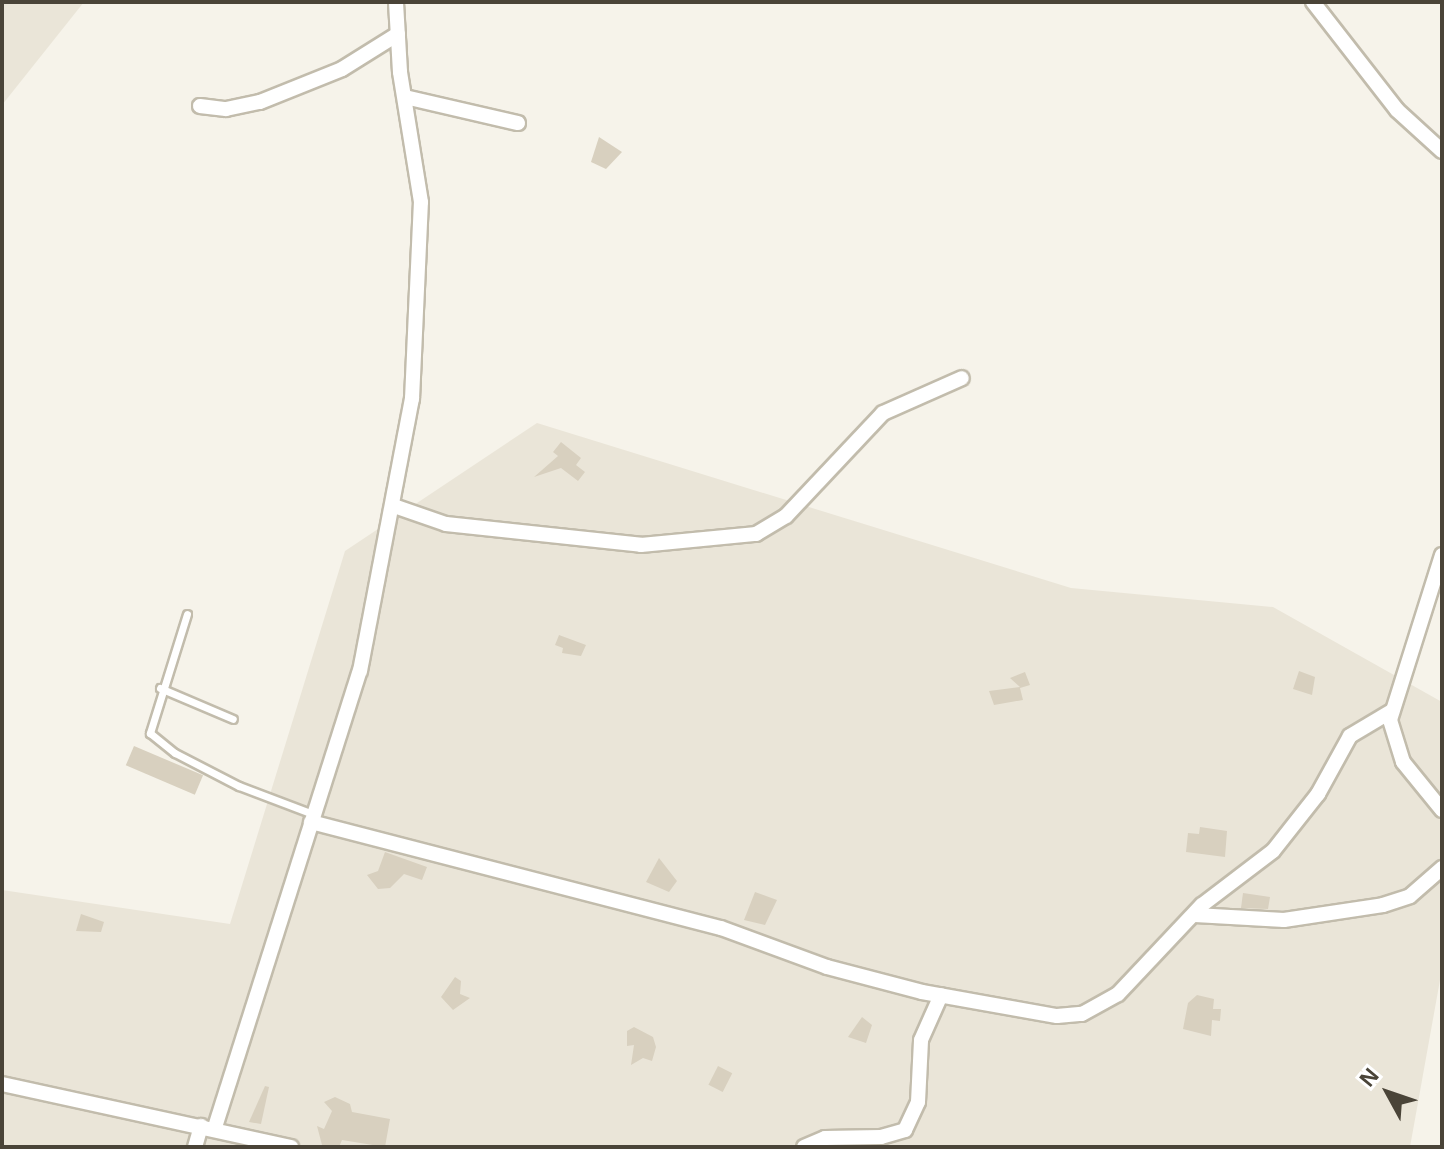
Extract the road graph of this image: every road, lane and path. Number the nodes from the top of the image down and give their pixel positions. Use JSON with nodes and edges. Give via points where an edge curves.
{"nodes":[{"id":1,"x":396,"y":2,"type":"edge"},
{"id":2,"x":1313,"y":2,"type":"edge"},
{"id":3,"x":398,"y":34,"type":"junction"},
{"id":4,"x":405,"y":97,"type":"junction"},
{"id":5,"x":200,"y":106,"type":"dead end"},
{"id":6,"x":518,"y":123,"type":"dead end"},
{"id":7,"x":1442,"y":151,"type":"edge"},
{"id":8,"x":962,"y":378,"type":"dead end"},
{"id":9,"x":394,"y":506,"type":"junction"},
{"id":10,"x":1442,"y":555,"type":"edge"},
{"id":11,"x":187,"y":614,"type":"dead end"},
{"id":12,"x":160,"y":688,"type":"junction"},
{"id":13,"x":1392,"y":711,"type":"junction"},
{"id":14,"x":233,"y":719,"type":"dead end"},
{"id":15,"x":1442,"y":810,"type":"edge"},
{"id":16,"x":312,"y":818,"type":"junction"},
{"id":17,"x":1442,"y":868,"type":"edge"},
{"id":18,"x":1195,"y":915,"type":"junction"},
{"id":19,"x":941,"y":995,"type":"junction"},
{"id":20,"x":2,"y":1084,"type":"edge"},
{"id":21,"x":208,"y":1127,"type":"junction"},
{"id":22,"x":195,"y":1147,"type":"edge"},
{"id":23,"x":291,"y":1147,"type":"edge"},
{"id":24,"x":804,"y":1147,"type":"edge"}],
"edges":[{"from":1,"to":3,"type":"street"},
{"from":2,"to":7,"type":"street","via":[[1397,110]]},
{"from":3,"to":4,"type":"street"},
{"from":3,"to":5,"type":"street","via":[[342,69],[275,97],[239,108]]},
{"from":4,"to":6,"type":"street"},
{"from":4,"to":9,"type":"street","via":[[421,202],[422,258],[412,399]]},
{"from":8,"to":9,"type":"street","via":[[883,413],[786,516],[756,534],[641,545],[446,524]]},
{"from":9,"to":16,"type":"street","via":[[360,671]]},
{"from":10,"to":13,"type":"street"},
{"from":11,"to":12,"type":"lane"},
{"from":12,"to":14,"type":"lane"},
{"from":12,"to":16,"type":"lane","via":[[150,721],[157,742]]},
{"from":13,"to":15,"type":"street","via":[[1393,743]]},
{"from":13,"to":18,"type":"street","via":[[1350,736],[1318,794],[1273,851]]},
{"from":16,"to":19,"type":"street","via":[[695,921],[827,967]]},
{"from":16,"to":21,"type":"street"},
{"from":17,"to":18,"type":"street","via":[[1410,896],[1383,905],[1284,920]]},
{"from":18,"to":19,"type":"street","via":[[1118,994],[1091,1012],[1057,1016]]},
{"from":19,"to":24,"type":"street","via":[[921,1040],[918,1102],[905,1130],[881,1137],[825,1138]]},
{"from":20,"to":21,"type":"street"},
{"from":21,"to":22,"type":"street"},
{"from":21,"to":23,"type":"street"}]}
